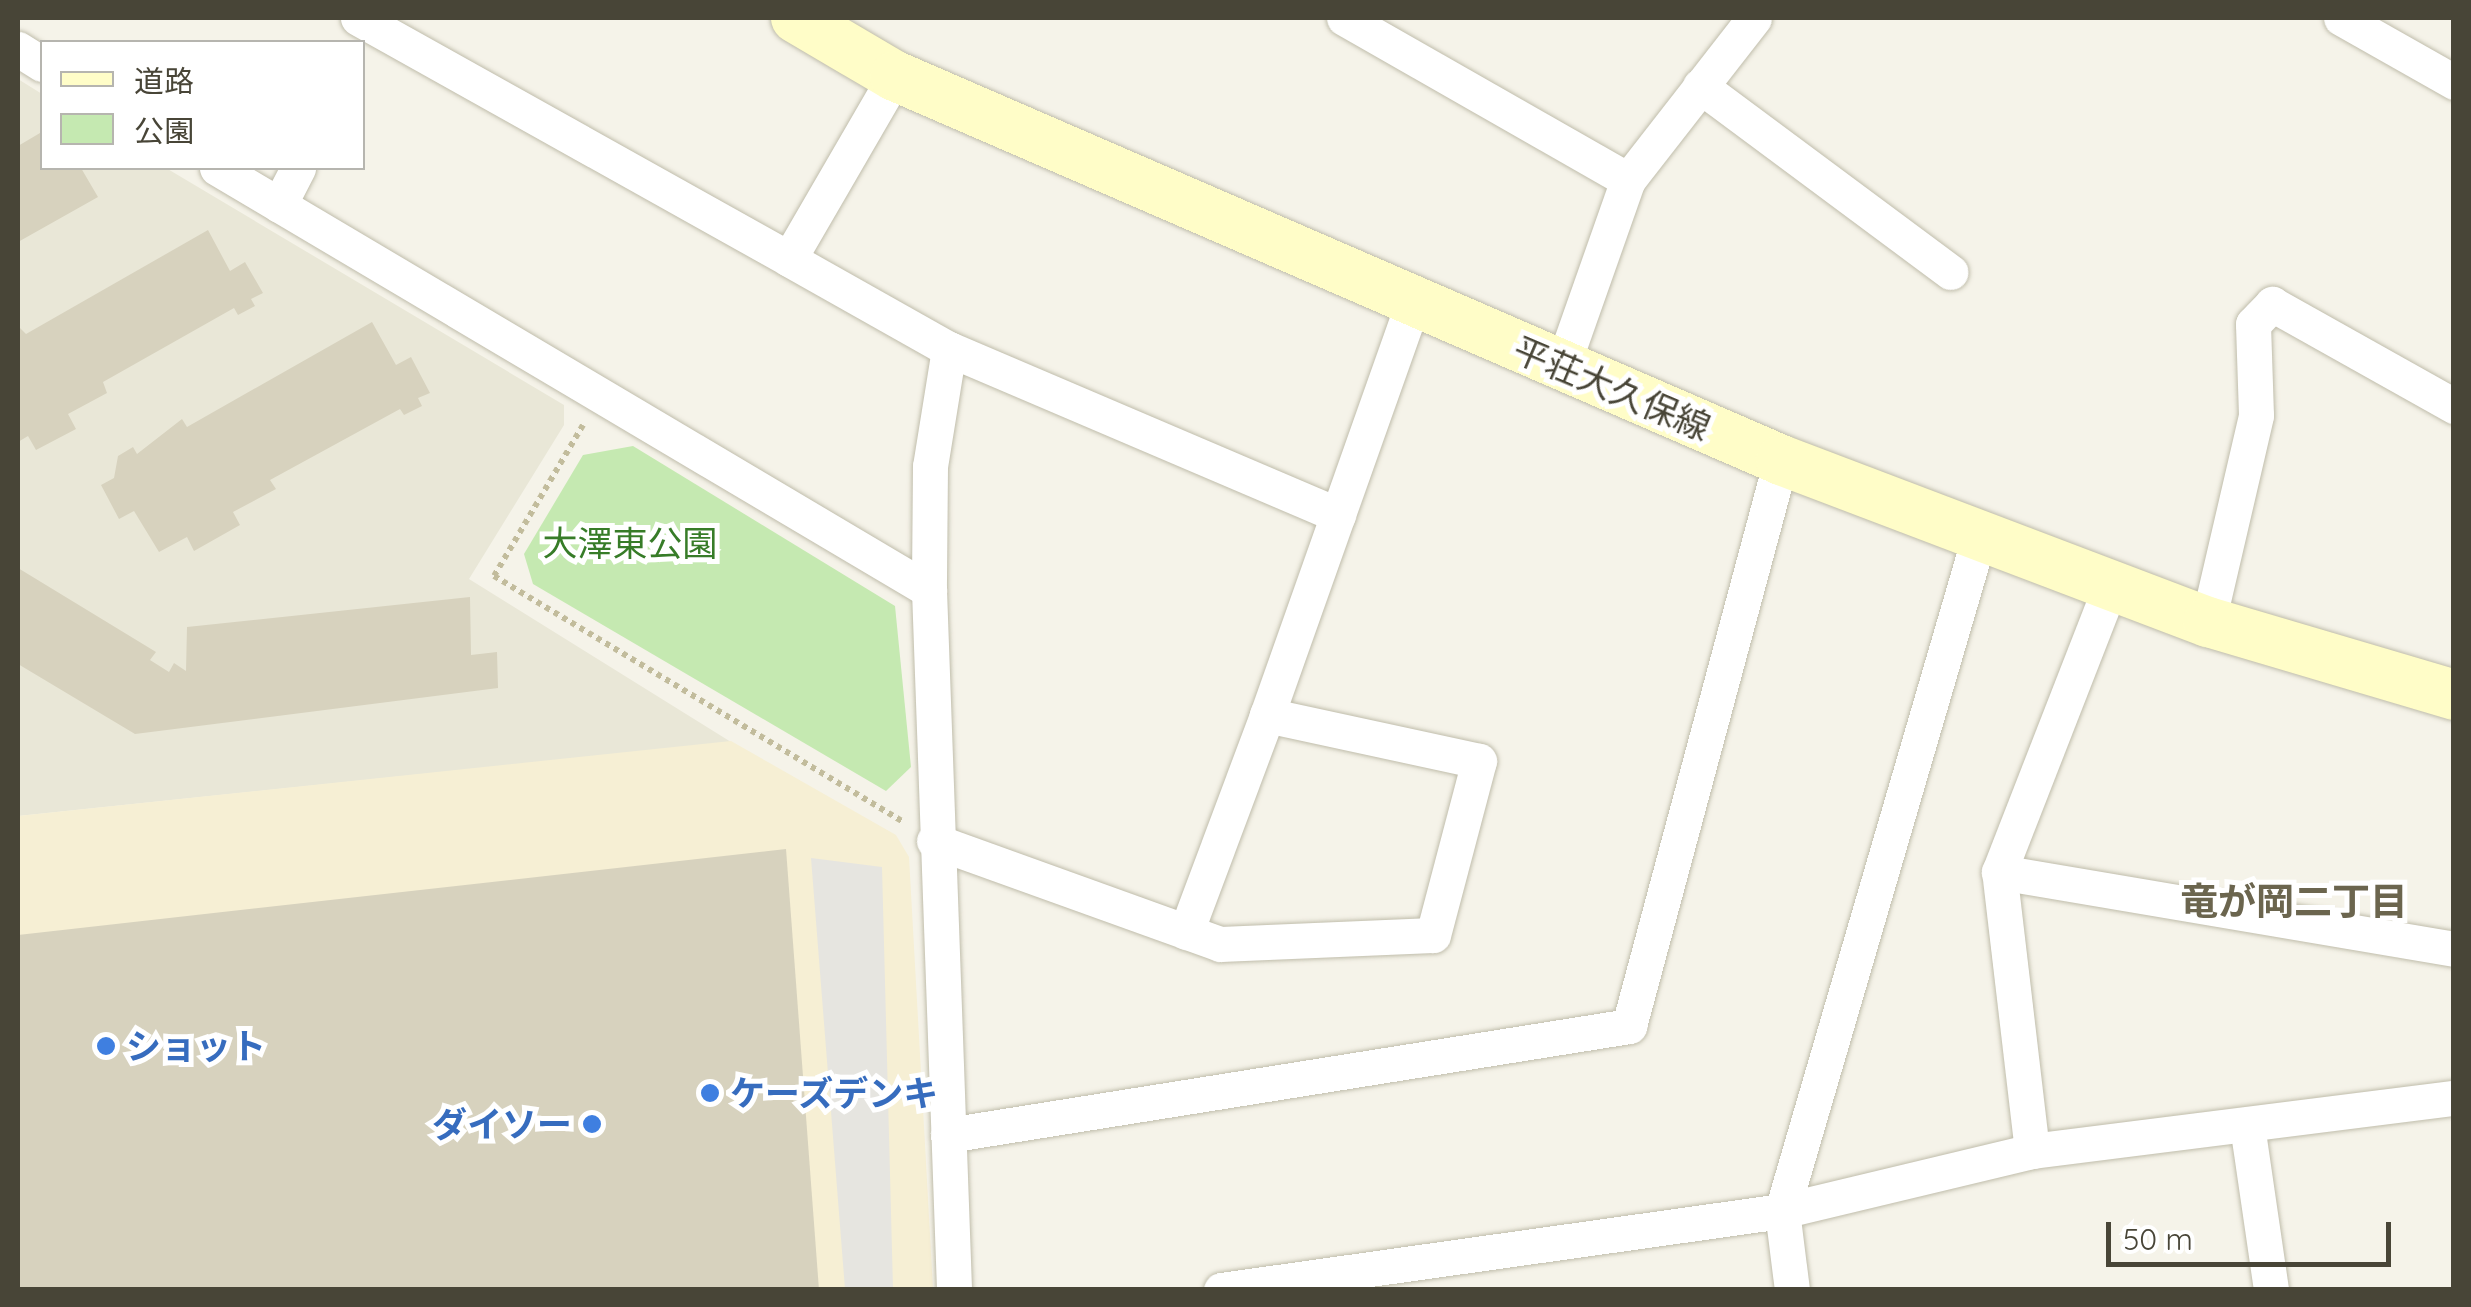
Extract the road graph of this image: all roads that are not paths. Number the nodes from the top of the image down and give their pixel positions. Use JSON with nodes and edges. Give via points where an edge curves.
{"nodes":[{"id":1,"x":796,"y":18,"type":"edge"},
{"id":2,"x":1344,"y":18,"type":"edge"},
{"id":3,"x":1752,"y":18,"type":"edge"},
{"id":4,"x":2341,"y":18,"type":"edge"},
{"id":5,"x":368,"y":27,"type":"edge"},
{"id":6,"x":18,"y":49,"type":"edge"},
{"id":7,"x":40,"y":63,"type":"edge"},
{"id":8,"x":896,"y":76,"type":"junction"},
{"id":9,"x":2454,"y":82,"type":"edge"},
{"id":10,"x":1700,"y":86,"type":"junction"},
{"id":11,"x":220,"y":170,"type":"edge"},
{"id":12,"x":297,"y":170,"type":"edge"},
{"id":13,"x":1628,"y":180,"type":"junction"},
{"id":14,"x":279,"y":204,"type":"junction"},
{"id":15,"x":789,"y":258,"type":"junction"},
{"id":16,"x":1950,"y":272,"type":"dead end"},
{"id":17,"x":1412,"y":306,"type":"junction"},
{"id":18,"x":948,"y":349,"type":"junction"},
{"id":19,"x":1562,"y":366,"type":"junction"},
{"id":20,"x":2454,"y":406,"type":"edge"},
{"id":21,"x":1782,"y":460,"type":"junction"},
{"id":22,"x":1338,"y":515,"type":"junction"},
{"id":23,"x":1980,"y":534,"type":"junction"},
{"id":24,"x":2111,"y":584,"type":"junction"},
{"id":25,"x":929,"y":590,"type":"junction"},
{"id":26,"x":2208,"y":622,"type":"junction"},
{"id":27,"x":2454,"y":695,"type":"edge"},
{"id":28,"x":1267,"y":715,"type":"junction"},
{"id":29,"x":934,"y":842,"type":"junction"},
{"id":30,"x":1999,"y":872,"type":"junction"},
{"id":31,"x":1186,"y":932,"type":"junction"},
{"id":32,"x":2454,"y":949,"type":"edge"},
{"id":33,"x":2454,"y":1098,"type":"edge"},
{"id":34,"x":2247,"y":1125,"type":"junction"},
{"id":35,"x":948,"y":1135,"type":"junction"},
{"id":36,"x":2032,"y":1151,"type":"junction"},
{"id":37,"x":1782,"y":1211,"type":"junction"},
{"id":38,"x":1364,"y":1279,"type":"edge"},
{"id":39,"x":954,"y":1290,"type":"edge"},
{"id":40,"x":1221,"y":1290,"type":"edge"},
{"id":41,"x":1792,"y":1290,"type":"edge"},
{"id":42,"x":2271,"y":1290,"type":"edge"}],
"edges":[{"from":1,"to":8,"type":"main road","name":"平荘大久保線"},
{"from":2,"to":13,"type":"street"},
{"from":3,"to":10,"type":"street"},
{"from":4,"to":9,"type":"street"},
{"from":5,"to":15,"type":"street"},
{"from":6,"to":7,"type":"street"},
{"from":8,"to":15,"type":"street"},
{"from":8,"to":17,"type":"main road","name":"平荘大久保線"},
{"from":10,"to":13,"type":"street"},
{"from":10,"to":16,"type":"street"},
{"from":11,"to":14,"type":"street"},
{"from":12,"to":14,"type":"street"},
{"from":13,"to":19,"type":"street"},
{"from":14,"to":25,"type":"street"},
{"from":15,"to":18,"type":"street"},
{"from":17,"to":19,"type":"main road","name":"平荘大久保線"},
{"from":17,"to":22,"type":"street"},
{"from":18,"to":22,"type":"street"},
{"from":18,"to":25,"type":"street","via":[[930,466]]},
{"from":19,"to":21,"type":"main road","name":"平荘大久保線"},
{"from":20,"to":26,"type":"street","via":[[2272,304],[2253,324],[2256,416]]},
{"from":21,"to":23,"type":"main road","name":"平荘大久保線"},
{"from":21,"to":35,"type":"street","via":[[1629,1026]]},
{"from":22,"to":28,"type":"street"},
{"from":23,"to":24,"type":"main road","name":"平荘大久保線"},
{"from":23,"to":37,"type":"street"},
{"from":24,"to":26,"type":"main road","name":"平荘大久保線"},
{"from":24,"to":30,"type":"street"},
{"from":25,"to":29,"type":"street"},
{"from":26,"to":27,"type":"main road","name":"平荘大久保線"},
{"from":28,"to":31,"type":"street"},
{"from":28,"to":31,"type":"street","via":[[1479,761],[1433,935],[1220,944]]},
{"from":29,"to":31,"type":"street"},
{"from":29,"to":35,"type":"street"},
{"from":30,"to":32,"type":"street"},
{"from":30,"to":36,"type":"street"},
{"from":33,"to":34,"type":"street"},
{"from":34,"to":36,"type":"street"},
{"from":34,"to":42,"type":"street"},
{"from":35,"to":39,"type":"street"},
{"from":36,"to":37,"type":"street"},
{"from":37,"to":38,"type":"street"},
{"from":37,"to":41,"type":"street"},
{"from":38,"to":40,"type":"street"}]}
